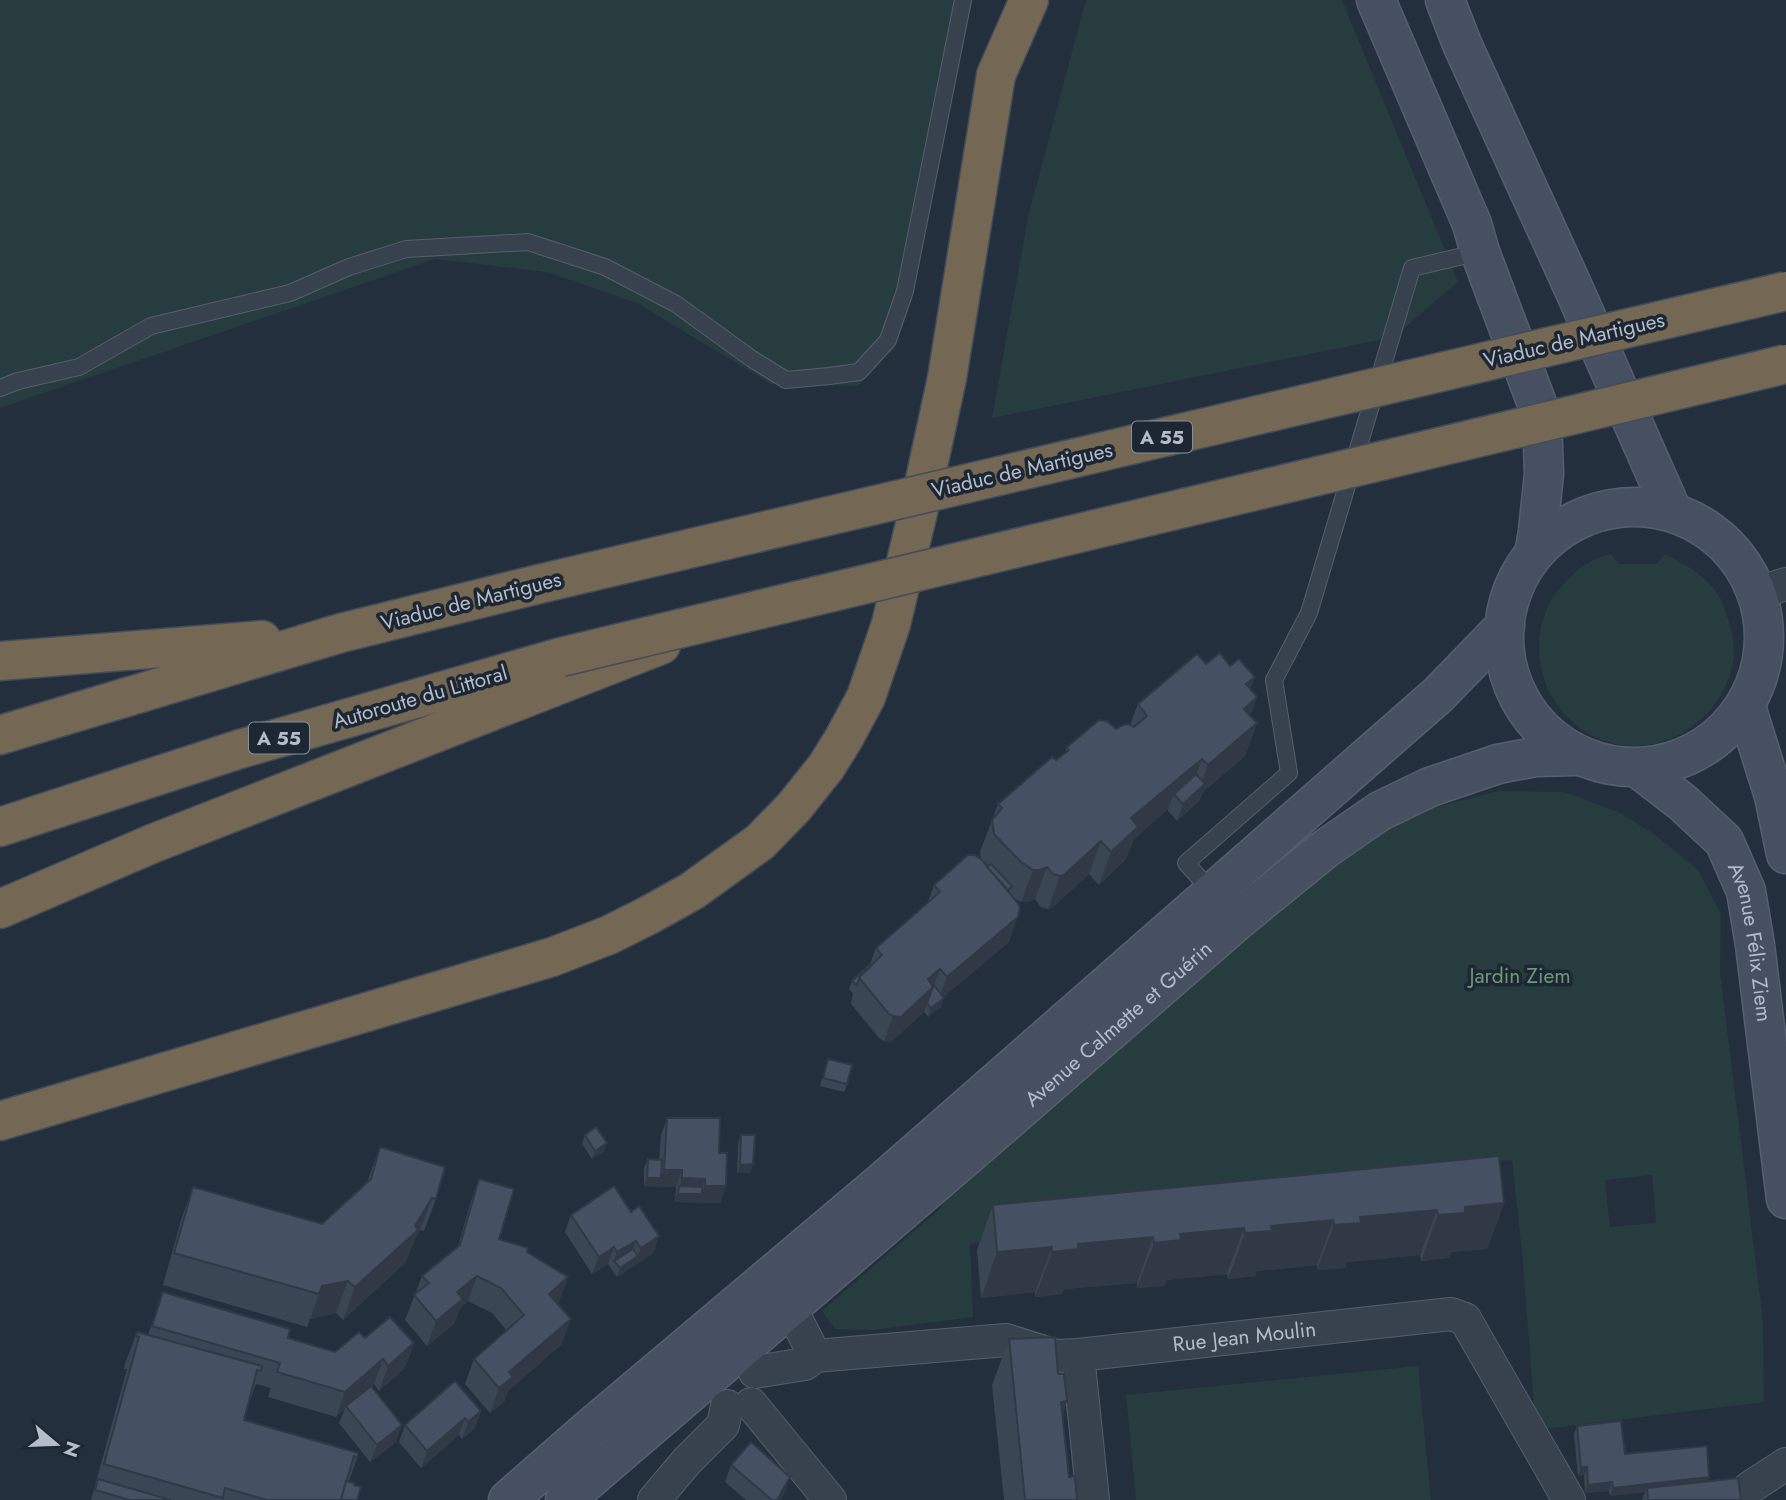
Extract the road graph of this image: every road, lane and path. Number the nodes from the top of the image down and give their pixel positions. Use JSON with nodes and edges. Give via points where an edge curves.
{"nodes":[{"id":1,"x":963,"y":0,"type":"edge"},
{"id":2,"x":1013,"y":0,"type":"edge"},
{"id":3,"x":1030,"y":0,"type":"edge"},
{"id":4,"x":1376,"y":0,"type":"edge"},
{"id":5,"x":1421,"y":0,"type":"edge"},
{"id":6,"x":1445,"y":0,"type":"edge"},
{"id":7,"x":1462,"y":44,"type":"junction"},
{"id":8,"x":996,"y":75,"type":"junction"},
{"id":9,"x":1480,"y":252,"type":"junction"},
{"id":10,"x":1786,"y":291,"type":"edge"},
{"id":11,"x":1786,"y":364,"type":"edge"},
{"id":12,"x":0,"y":388,"type":"edge"},
{"id":13,"x":1672,"y":512,"type":"junction"},
{"id":14,"x":1535,"y":549,"type":"junction"},
{"id":15,"x":1772,"y":589,"type":"edge"},
{"id":16,"x":1505,"y":626,"type":"junction"},
{"id":17,"x":341,"y":633,"type":"junction"},
{"id":18,"x":0,"y":661,"type":"edge"},
{"id":19,"x":563,"y":670,"type":"junction"},
{"id":20,"x":1747,"y":710,"type":"junction"},
{"id":21,"x":0,"y":735,"type":"edge"},
{"id":22,"x":1577,"y":756,"type":"junction"},
{"id":23,"x":1639,"y":769,"type":"junction"},
{"id":24,"x":0,"y":827,"type":"edge"},
{"id":25,"x":1786,"y":854,"type":"edge"},
{"id":26,"x":1212,"y":892,"type":"junction"},
{"id":27,"x":0,"y":909,"type":"edge"},
{"id":28,"x":0,"y":1121,"type":"edge"},
{"id":29,"x":1786,"y":1199,"type":"edge"},
{"id":30,"x":790,"y":1307,"type":"junction"},
{"id":31,"x":693,"y":1342,"type":"junction"},
{"id":32,"x":1079,"y":1355,"type":"junction"},
{"id":33,"x":815,"y":1356,"type":"junction"},
{"id":34,"x":746,"y":1362,"type":"junction"},
{"id":35,"x":728,"y":1396,"type":"junction"},
{"id":36,"x":1786,"y":1464,"type":"edge"},
{"id":37,"x":508,"y":1500,"type":"edge"},
{"id":38,"x":565,"y":1500,"type":"edge"},
{"id":39,"x":654,"y":1500,"type":"edge"},
{"id":40,"x":830,"y":1500,"type":"edge"},
{"id":41,"x":1093,"y":1500,"type":"edge"},
{"id":42,"x":1569,"y":1500,"type":"edge"},
{"id":43,"x":1741,"y":1500,"type":"edge"}],
"edges":[{"from":1,"to":12,"type":"lane","via":[[905,290],[888,340],[859,372],[786,380],[676,304],[605,267],[528,242],[406,249],[290,293],[151,326],[79,367]]},
{"from":2,"to":8,"type":"highway"},
{"from":3,"to":8,"type":"highway"},
{"from":4,"to":9,"type":"main road"},
{"from":5,"to":7,"type":"main road"},
{"from":6,"to":7,"type":"main road"},
{"from":7,"to":13,"type":"main road"},
{"from":8,"to":28,"type":"highway","via":[[947,378],[891,624],[866,697],[826,767],[794,807],[760,842],[692,891],[586,944]]},
{"from":9,"to":14,"type":"main road","via":[[1542,417],[1544,474]]},
{"from":9,"to":26,"type":"lane","via":[[1412,268],[1309,612],[1274,680],[1289,773],[1186,863]]},
{"from":10,"to":17,"type":"highway","name":"Viaduc de Martigues","number":"A 55","bridge":true},
{"from":11,"to":19,"type":"highway","number":"A 55","bridge":true,"via":[[738,614]]},
{"from":13,"to":14,"type":"main road","via":[[1620,507],[1576,520]]},
{"from":13,"to":15,"type":"main road","via":[[1715,533]]},
{"from":14,"to":16,"type":"main road","via":[[1509,598]]},
{"from":15,"to":20,"type":"main road","via":[[1758,680]]},
{"from":16,"to":22,"type":"main road","via":[[1508,674],[1540,729]]},
{"from":16,"to":26,"type":"main road","name":"Avenue Calmette et Guérin","via":[[1438,695]]},
{"from":17,"to":18,"type":"highway"},
{"from":17,"to":21,"type":"highway","number":"A 55"},
{"from":19,"to":24,"type":"highway","name":"Autoroute du Littoral","number":"A 55","via":[[240,749]]},
{"from":19,"to":27,"type":"highway"},
{"from":20,"to":23,"type":"main road","via":[[1718,738],[1679,761]]},
{"from":20,"to":25,"type":"main road","via":[[1774,796]]},
{"from":22,"to":23,"type":"main road","via":[[1612,767]]},
{"from":22,"to":30,"type":"main road","name":"Avenue Calmette et Guérin","via":[[1498,764],[1430,787],[1380,811],[1325,849]]},
{"from":23,"to":29,"type":"main road","name":"Avenue Félix Ziem","via":[[1724,841],[1746,891]]},
{"from":26,"to":31,"type":"main road","name":"Avenue Calmette et Guérin"},
{"from":30,"to":33,"type":"street"},
{"from":30,"to":34,"type":"main road","name":"Avenue Calmette et Guérin"},
{"from":31,"to":35,"type":"main road"},
{"from":31,"to":37,"type":"main road","name":"Avenue Calmette et Guérin"},
{"from":32,"to":33,"type":"street","name":"Rue Jean Moulin","via":[[1056,1356],[1006,1340]]},
{"from":32,"to":41,"type":"street"},
{"from":32,"to":42,"type":"street","name":"Rue Jean Moulin","via":[[1451,1314],[1465,1319]]},
{"from":33,"to":34,"type":"street","name":"Rue Jean Moulin","via":[[805,1364]]},
{"from":34,"to":35,"type":"main road","name":"Avenue Calmette et Guérin"},
{"from":35,"to":38,"type":"main road","name":"Avenue Calmette et Guérin"},
{"from":35,"to":39,"type":"street","via":[[723,1425]]},
{"from":35,"to":40,"type":"street"},
{"from":36,"to":43,"type":"street","via":[[1749,1488]]}]}
